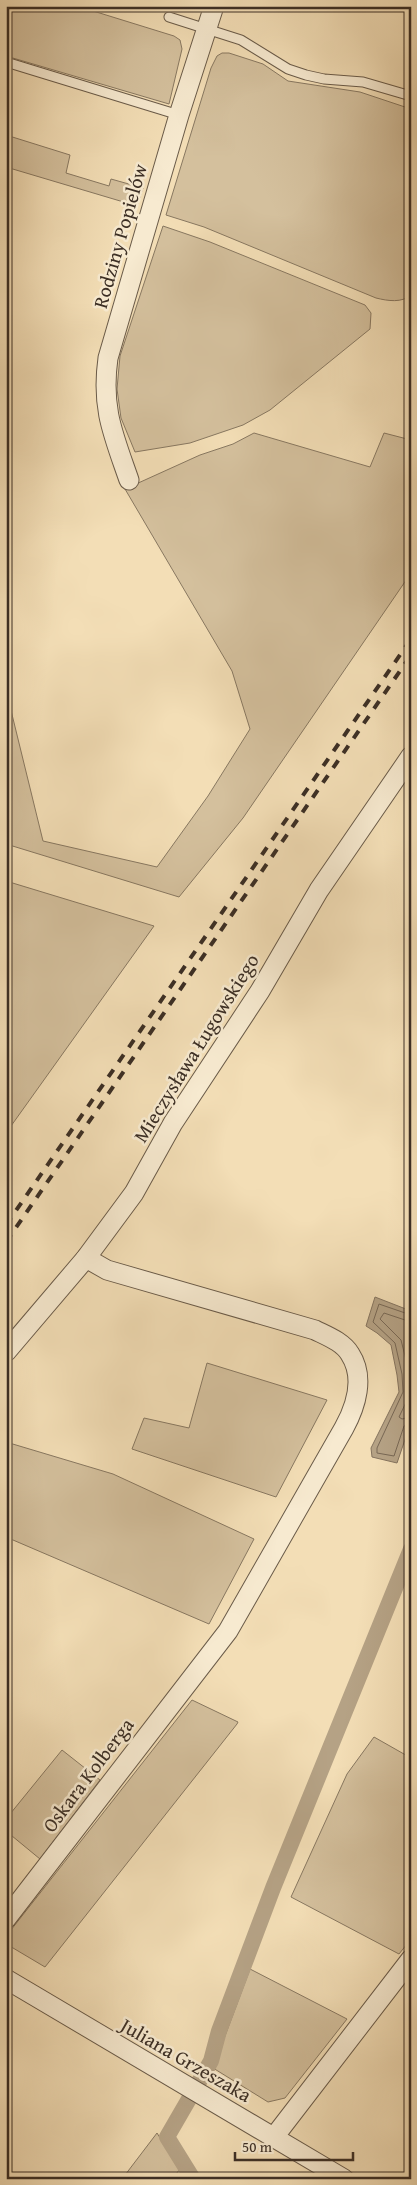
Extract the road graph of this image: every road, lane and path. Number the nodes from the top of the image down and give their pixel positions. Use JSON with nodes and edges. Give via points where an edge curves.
{"nodes":[{"id":1,"x":214,"y":6,"type":"edge"},
{"id":2,"x":169,"y":17,"type":"dead end"},
{"id":3,"x":207,"y":28,"type":"junction"},
{"id":4,"x":6,"y":62,"type":"edge"},
{"id":5,"x":411,"y":96,"type":"edge"},
{"id":6,"x":179,"y":115,"type":"junction"},
{"id":7,"x":129,"y":480,"type":"dead end"},
{"id":8,"x":411,"y":756,"type":"edge"},
{"id":9,"x":86,"y":1258,"type":"junction"},
{"id":10,"x":6,"y":1352,"type":"edge"},
{"id":11,"x":6,"y":1919,"type":"edge"},
{"id":12,"x":411,"y":1959,"type":"edge"},
{"id":13,"x":6,"y":1979,"type":"edge"},
{"id":14,"x":274,"y":2137,"type":"junction"},
{"id":15,"x":344,"y":2179,"type":"edge"}],
"edges":[{"from":1,"to":3,"type":"street","name":"Rodziny Popielów"},
{"from":2,"to":3,"type":"lane"},
{"from":3,"to":5,"type":"lane","via":[[241,40],[288,69],[306,75],[362,82]]},
{"from":3,"to":6,"type":"street","name":"Rodziny Popielów"},
{"from":4,"to":6,"type":"lane"},
{"from":6,"to":7,"type":"street","name":"Rodziny Popielów","via":[[107,366],[107,415]]},
{"from":8,"to":9,"type":"street","name":"Mieczysława Ługowskiego","via":[[320,890],[260,990],[173,1123],[134,1193]]},
{"from":9,"to":10,"type":"street","name":"Mieczysława Ługowskiego"},
{"from":9,"to":11,"type":"street","name":"Oskara Kolberga","via":[[107,1270],[315,1330],[337,1341],[350,1353],[356,1367],[357,1391],[351,1414],[228,1631]]},
{"from":12,"to":14,"type":"street"},
{"from":13,"to":14,"type":"street","name":"Juliana Grzeszaka"},
{"from":14,"to":15,"type":"street","name":"Juliana Grzeszaka"}]}
